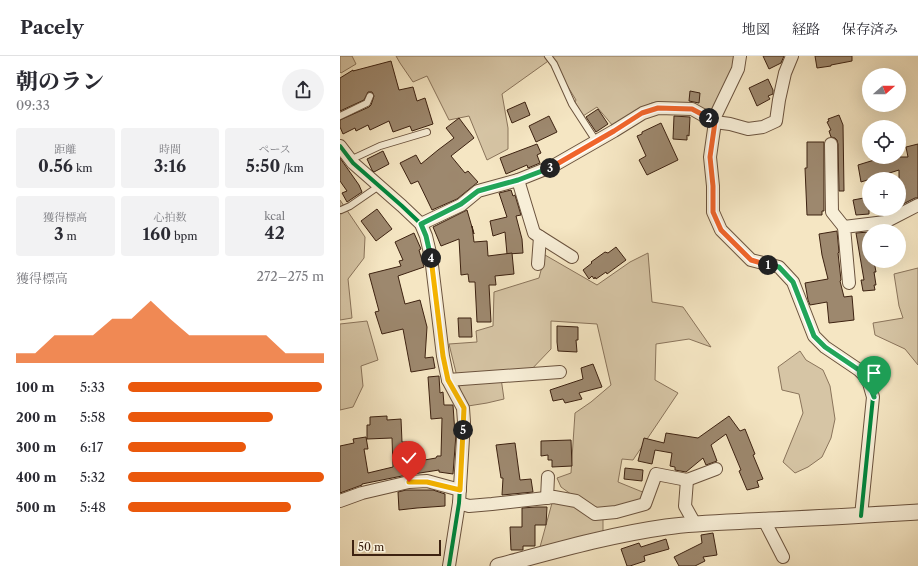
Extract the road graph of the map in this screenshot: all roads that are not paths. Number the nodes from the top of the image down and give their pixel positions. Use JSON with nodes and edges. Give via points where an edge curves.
{"nodes":[{"id":1,"x":548,"y":56,"type":"edge"},
{"id":2,"x":740,"y":56,"type":"edge"},
{"id":3,"x":792,"y":56,"type":"edge"},
{"id":4,"x":370,"y":96,"type":"dead end"},
{"id":5,"x":340,"y":116,"type":"edge"},
{"id":6,"x":714,"y":122,"type":"junction"},
{"id":7,"x":427,"y":132,"type":"dead end"},
{"id":8,"x":596,"y":141,"type":"junction"},
{"id":9,"x":831,"y":144,"type":"dead end"},
{"id":10,"x":340,"y":146,"type":"edge"},
{"id":11,"x":350,"y":160,"type":"junction"},
{"id":12,"x":518,"y":180,"type":"junction"},
{"id":13,"x":379,"y":186,"type":"junction"},
{"id":14,"x":918,"y":205,"type":"edge"},
{"id":15,"x":341,"y":210,"type":"edge"},
{"id":16,"x":421,"y":224,"type":"junction"},
{"id":17,"x":844,"y":227,"type":"junction"},
{"id":18,"x":540,"y":237,"type":"junction"},
{"id":19,"x":572,"y":257,"type":"dead end"},
{"id":20,"x":538,"y":264,"type":"dead end"},
{"id":21,"x":849,"y":283,"type":"dead end"},
{"id":22,"x":560,"y":372,"type":"dead end"},
{"id":23,"x":448,"y":380,"type":"junction"},
{"id":24,"x":716,"y":469,"type":"dead end"},
{"id":25,"x":548,"y":477,"type":"dead end"},
{"id":26,"x":687,"y":480,"type":"junction"},
{"id":27,"x":460,"y":490,"type":"junction"},
{"id":28,"x":547,"y":498,"type":"junction"},
{"id":29,"x":340,"y":501,"type":"edge"},
{"id":30,"x":459,"y":503,"type":"junction"},
{"id":31,"x":918,"y":512,"type":"edge"},
{"id":32,"x":861,"y":516,"type":"junction"},
{"id":33,"x":764,"y":520,"type":"junction"},
{"id":34,"x":695,"y":524,"type":"junction"},
{"id":35,"x":783,"y":557,"type":"dead end"},
{"id":36,"x":449,"y":566,"type":"edge"},
{"id":37,"x":498,"y":566,"type":"edge"}],
"edges":[{"from":1,"to":8,"type":"lane","via":[[572,104]]},
{"from":2,"to":6,"type":"street","via":[[738,69]]},
{"from":3,"to":6,"type":"street","via":[[785,73],[776,121],[763,127],[748,129]]},
{"from":4,"to":5,"type":"lane","via":[[367,103]]},
{"from":6,"to":8,"type":"street","via":[[692,109],[658,108],[642,113]]},
{"from":6,"to":32,"type":"street","via":[[710,157],[713,212],[721,230],[751,260],[779,267],[793,282],[814,336],[825,347],[859,370],[869,383],[874,397]]},
{"from":7,"to":11,"type":"lane","via":[[380,146]]},
{"from":8,"to":12,"type":"street","via":[[553,166]]},
{"from":9,"to":17,"type":"street","via":[[832,212]]},
{"from":10,"to":11,"type":"street"},
{"from":11,"to":13,"type":"street"},
{"from":12,"to":16,"type":"street","via":[[478,191],[461,204]]},
{"from":12,"to":18,"type":"street","via":[[534,234]]},
{"from":13,"to":15,"type":"lane"},
{"from":13,"to":16,"type":"street"},
{"from":14,"to":17,"type":"street","via":[[885,222]]},
{"from":16,"to":23,"type":"street","via":[[430,257]]},
{"from":17,"to":21,"type":"street"},
{"from":18,"to":19,"type":"street"},
{"from":18,"to":20,"type":"street"},
{"from":22,"to":23,"type":"street"},
{"from":23,"to":27,"type":"street","via":[[464,408]]},
{"from":24,"to":26,"type":"street"},
{"from":25,"to":28,"type":"street"},
{"from":26,"to":28,"type":"street","via":[[656,474],[645,504],[616,512],[595,514],[576,502]]},
{"from":26,"to":34,"type":"street","via":[[685,506]]},
{"from":27,"to":29,"type":"street","via":[[427,482],[409,482]]},
{"from":27,"to":30,"type":"street"},
{"from":28,"to":30,"type":"street","via":[[469,506]]},
{"from":30,"to":36,"type":"street"},
{"from":31,"to":32,"type":"street"},
{"from":32,"to":33,"type":"street"},
{"from":33,"to":34,"type":"street"},
{"from":33,"to":35,"type":"street"},
{"from":34,"to":37,"type":"street","via":[[626,533]]}]}
